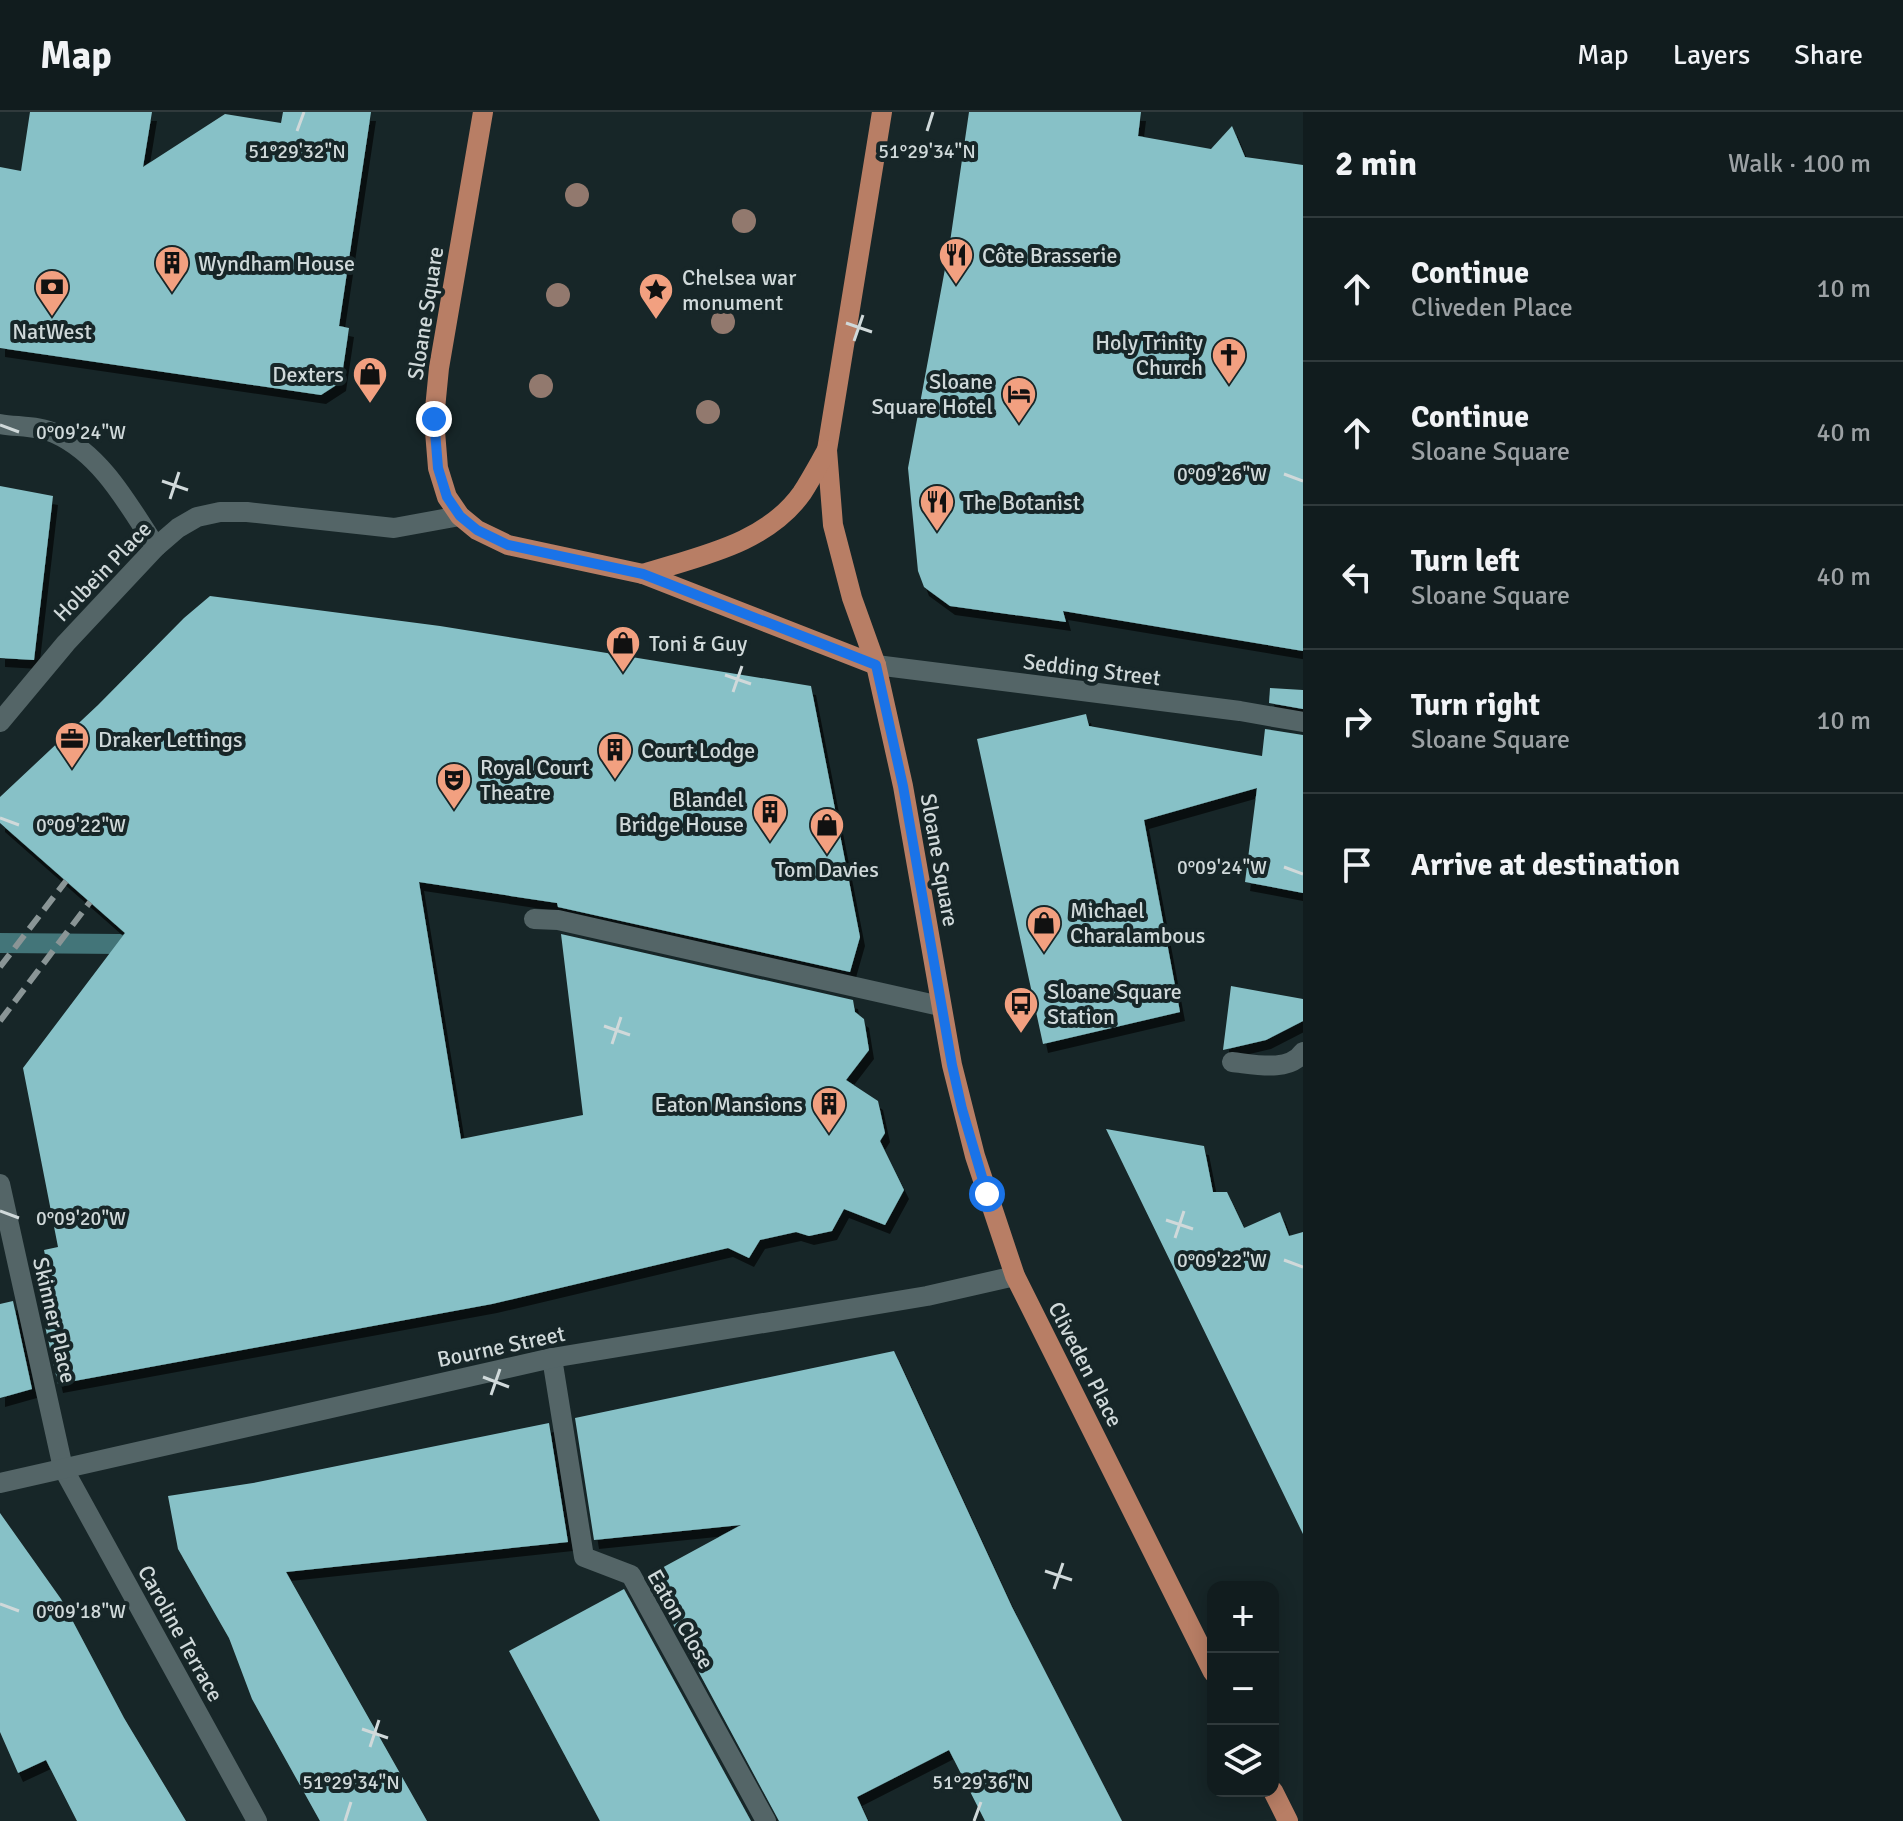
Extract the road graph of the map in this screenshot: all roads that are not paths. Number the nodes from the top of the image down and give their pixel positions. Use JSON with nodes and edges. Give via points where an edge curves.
{"nodes":[{"id":1,"x":483,"y":112,"type":"edge"},
{"id":2,"x":882,"y":112,"type":"edge"},
{"id":3,"x":0,"y":424,"type":"edge"},
{"id":4,"x":827,"y":450,"type":"junction"},
{"id":5,"x":460,"y":516,"type":"junction"},
{"id":6,"x":156,"y":547,"type":"junction"},
{"id":7,"x":643,"y":574,"type":"junction"},
{"id":8,"x":876,"y":665,"type":"junction"},
{"id":9,"x":0,"y":722,"type":"edge"},
{"id":10,"x":1303,"y":722,"type":"edge"},
{"id":11,"x":534,"y":919,"type":"dead end"},
{"id":12,"x":940,"y":1006,"type":"junction"},
{"id":13,"x":1303,"y":1052,"type":"edge"},
{"id":14,"x":1232,"y":1062,"type":"dead end"},
{"id":15,"x":952,"y":1065,"type":"joint"},
{"id":16,"x":0,"y":1184,"type":"edge"},
{"id":17,"x":1015,"y":1276,"type":"junction"},
{"id":18,"x":552,"y":1358,"type":"junction"},
{"id":19,"x":63,"y":1468,"type":"junction"},
{"id":20,"x":0,"y":1483,"type":"edge"},
{"id":21,"x":1207,"y":1660,"type":"edge"},
{"id":22,"x":1276,"y":1797,"type":"edge"},
{"id":23,"x":257,"y":1821,"type":"edge"},
{"id":24,"x":766,"y":1821,"type":"edge"},
{"id":25,"x":1288,"y":1821,"type":"edge"}],
"edges":[{"from":1,"to":5,"type":"main road","name":"Sloane Square","via":[[434,419],[438,468]]},
{"from":2,"to":4,"type":"main road","name":"Sloane Square"},
{"from":3,"to":6,"type":"street","via":[[55,432],[89,457],[124,497]]},
{"from":4,"to":7,"type":"main road","name":"Sloane Square","via":[[800,495],[759,533]]},
{"from":4,"to":8,"type":"main road","name":"Sloane Square","via":[[833,525]]},
{"from":5,"to":6,"type":"street","name":"Holbein Place","via":[[394,528],[220,512],[197,517]]},
{"from":5,"to":7,"type":"main road","name":"Sloane Square","via":[[508,545]]},
{"from":6,"to":9,"type":"street","name":"Holbein Place"},
{"from":7,"to":8,"type":"main road","name":"Sloane Square"},
{"from":8,"to":10,"type":"street","name":"Sedding Street"},
{"from":8,"to":12,"type":"main road","name":"Sloane Square","via":[[903,786]]},
{"from":11,"to":12,"type":"street","via":[[558,920]]},
{"from":12,"to":15,"type":"main road","name":"Sloane Square"},
{"from":13,"to":14,"type":"street","via":[[1275,1066]]},
{"from":15,"to":17,"type":"main road","name":"Cliveden Place"},
{"from":16,"to":19,"type":"street","name":"Skinner Place"},
{"from":17,"to":18,"type":"street","name":"Bourne Street","via":[[927,1296]]},
{"from":17,"to":21,"type":"main road","name":"Cliveden Place"},
{"from":18,"to":19,"type":"street","name":"Bourne Street"},
{"from":18,"to":24,"type":"street","name":"Eaton Close","via":[[584,1557],[631,1575]]},
{"from":19,"to":20,"type":"street","name":"Bourne Street"},
{"from":19,"to":23,"type":"street","name":"Caroline Terrace"},
{"from":22,"to":25,"type":"main road"}]}
